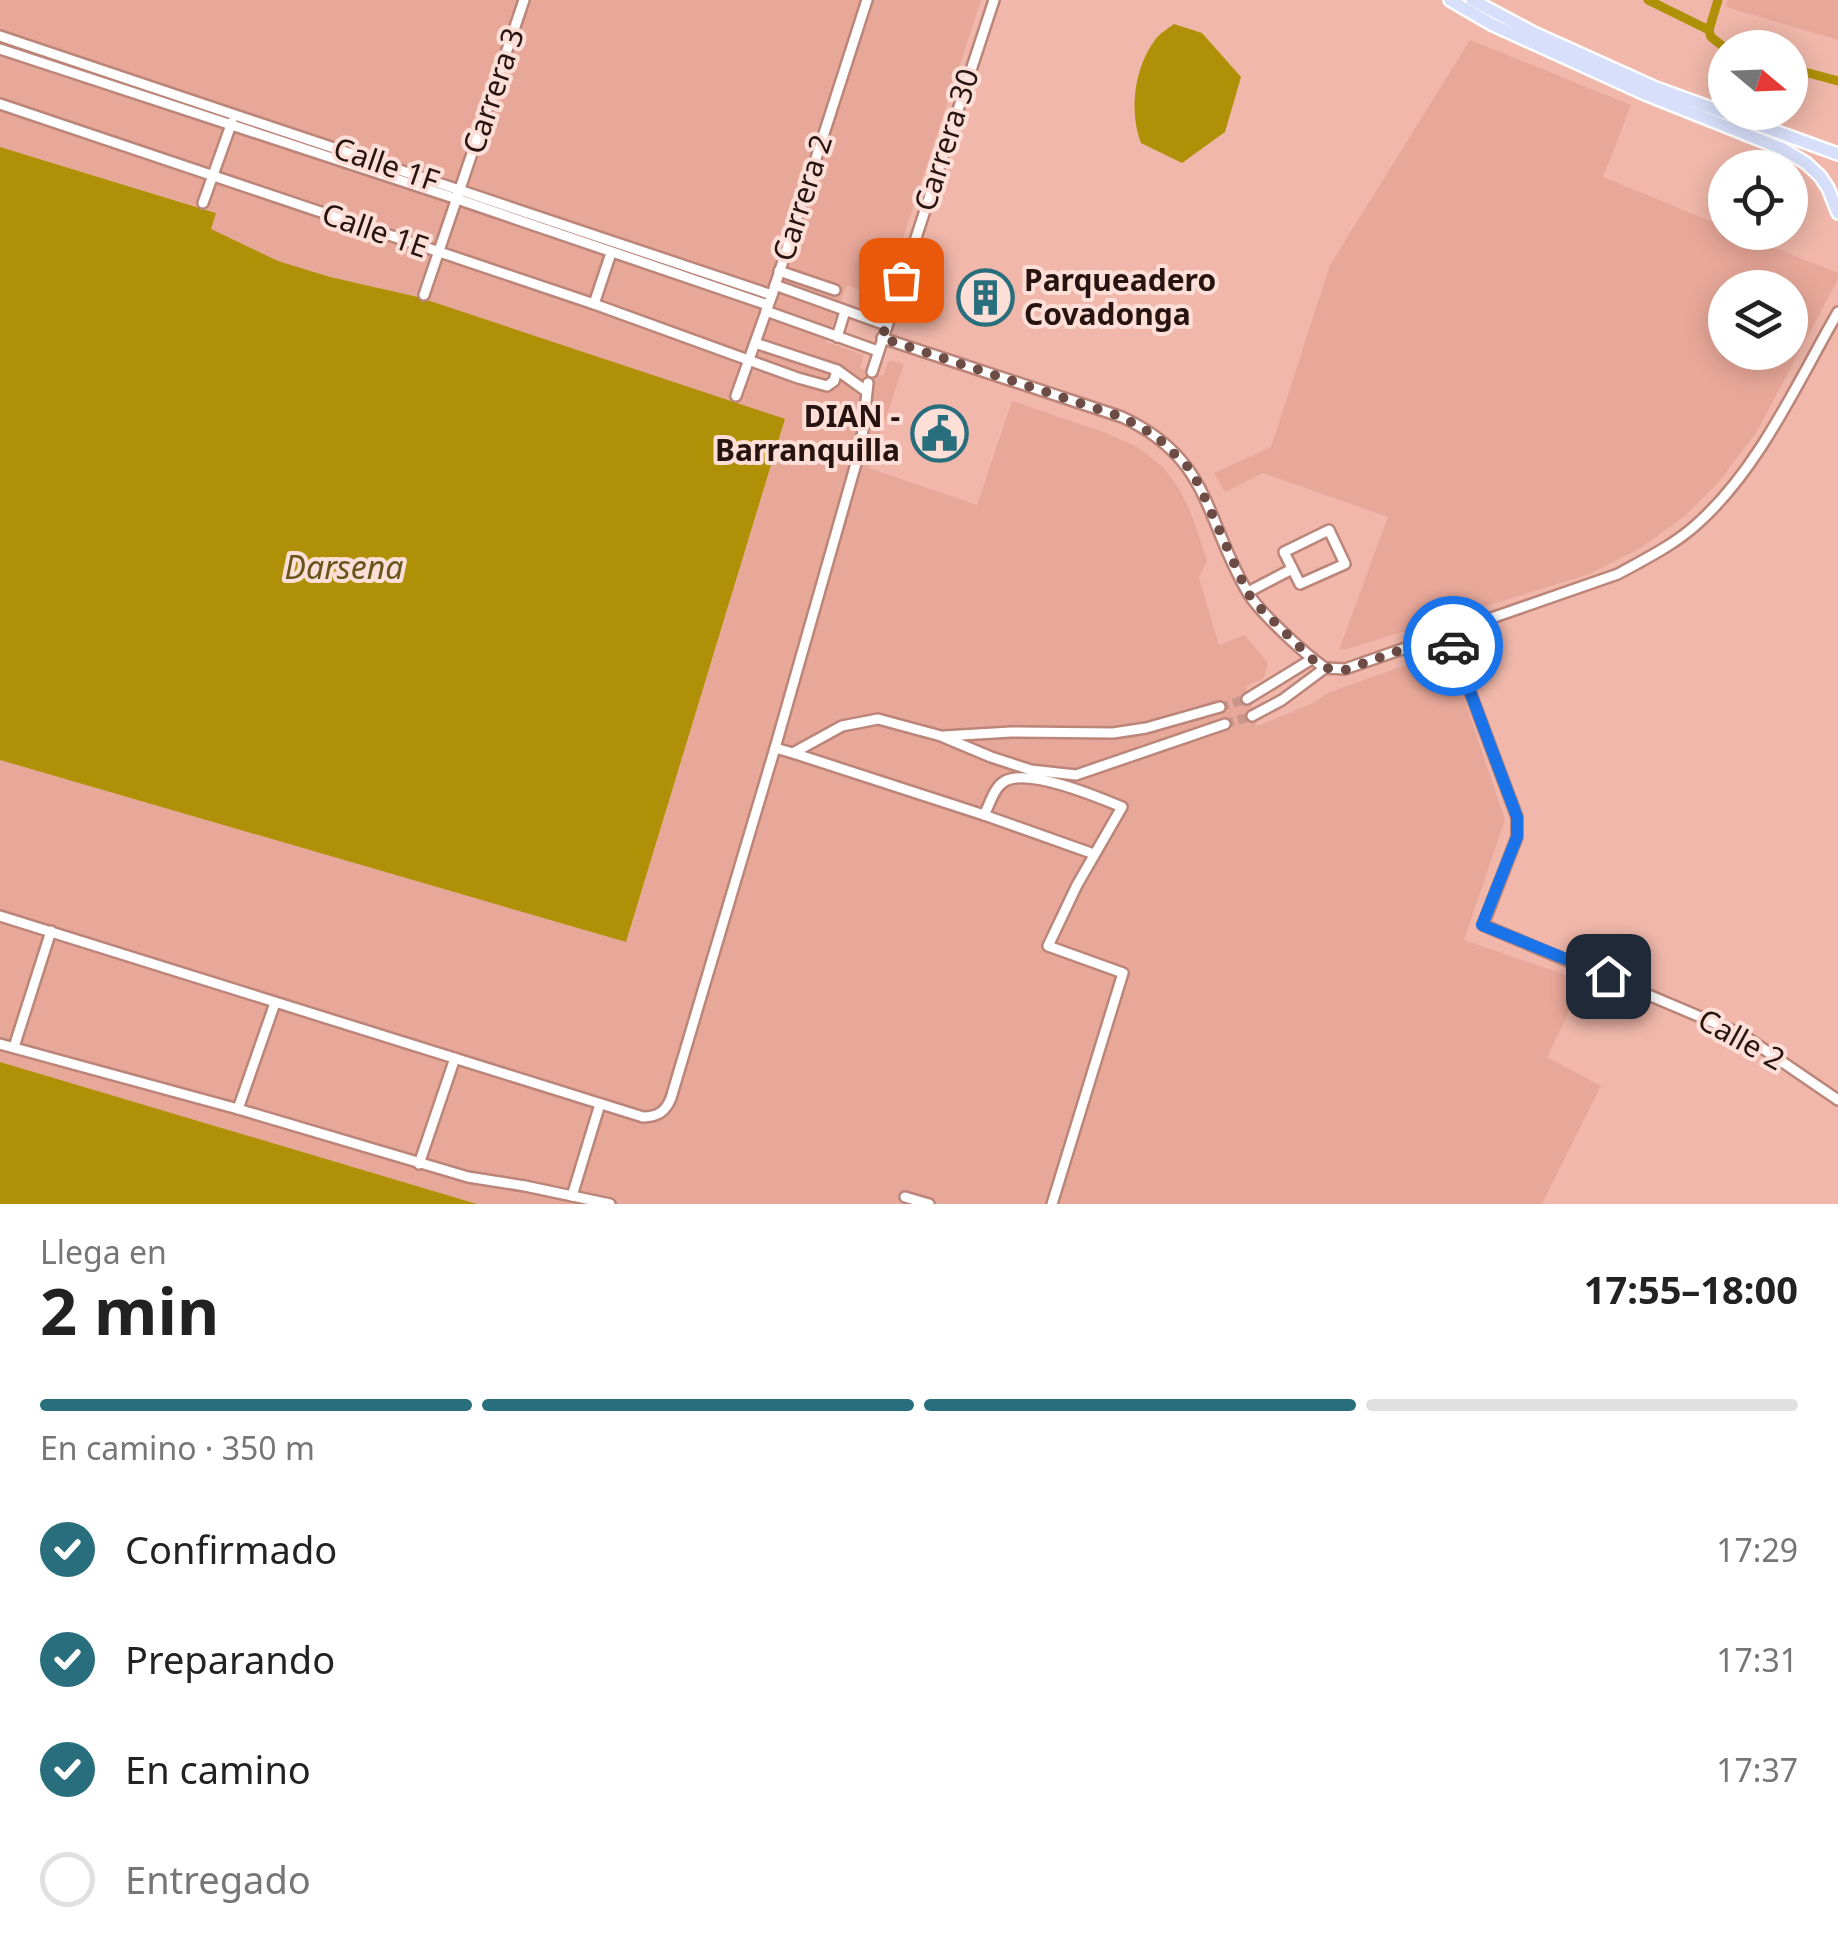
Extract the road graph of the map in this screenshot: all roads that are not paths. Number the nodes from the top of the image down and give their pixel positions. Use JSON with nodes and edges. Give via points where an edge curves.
{"nodes":[{"id":1,"x":524,"y":0,"type":"edge"},
{"id":2,"x":867,"y":0,"type":"edge"},
{"id":3,"x":994,"y":0,"type":"edge"},
{"id":4,"x":1450,"y":0,"type":"edge"},
{"id":5,"x":1472,"y":0,"type":"edge"},
{"id":6,"x":0,"y":36,"type":"edge"},
{"id":7,"x":0,"y":49,"type":"edge"},
{"id":8,"x":0,"y":104,"type":"edge"},
{"id":9,"x":232,"y":119,"type":"junction"},
{"id":10,"x":1838,"y":154,"type":"edge"},
{"id":11,"x":213,"y":176,"type":"junction"},
{"id":12,"x":459,"y":195,"type":"junction"},
{"id":13,"x":203,"y":204,"type":"dead end"},
{"id":14,"x":1838,"y":213,"type":"edge"},
{"id":15,"x":596,"y":242,"type":"junction"},
{"id":16,"x":439,"y":253,"type":"junction"},
{"id":17,"x":611,"y":253,"type":"junction"},
{"id":18,"x":780,"y":271,"type":"junction"},
{"id":19,"x":835,"y":290,"type":"dead end"},
{"id":20,"x":424,"y":294,"type":"dead end"},
{"id":21,"x":770,"y":299,"type":"junction"},
{"id":22,"x":594,"y":304,"type":"junction"},
{"id":23,"x":846,"y":311,"type":"junction"},
{"id":24,"x":1838,"y":312,"type":"edge"},
{"id":25,"x":886,"y":326,"type":"junction"},
{"id":26,"x":837,"y":337,"type":"junction"},
{"id":27,"x":882,"y":338,"type":"junction"},
{"id":28,"x":755,"y":343,"type":"junction"},
{"id":29,"x":878,"y":351,"type":"junction"},
{"id":30,"x":749,"y":360,"type":"junction"},
{"id":31,"x":837,"y":370,"type":"junction"},
{"id":32,"x":872,"y":372,"type":"dead end"},
{"id":33,"x":736,"y":396,"type":"dead end"},
{"id":34,"x":1292,"y":569,"type":"junction"},
{"id":35,"x":1248,"y":592,"type":"junction"},
{"id":36,"x":1448,"y":633,"type":"junction"},
{"id":37,"x":1312,"y":659,"type":"junction"},
{"id":38,"x":1325,"y":668,"type":"junction"},
{"id":39,"x":1246,"y":699,"type":"tunnel mouth"},
{"id":40,"x":1220,"y":706,"type":"tunnel mouth"},
{"id":41,"x":1252,"y":716,"type":"tunnel mouth"},
{"id":42,"x":1225,"y":724,"type":"tunnel mouth"},
{"id":43,"x":941,"y":736,"type":"junction"},
{"id":44,"x":776,"y":748,"type":"junction"},
{"id":45,"x":793,"y":754,"type":"junction"},
{"id":46,"x":984,"y":815,"type":"junction"},
{"id":47,"x":1094,"y":854,"type":"junction"},
{"id":48,"x":0,"y":916,"type":"edge"},
{"id":49,"x":51,"y":931,"type":"junction"},
{"id":50,"x":276,"y":1003,"type":"junction"},
{"id":51,"x":0,"y":1044,"type":"edge"},
{"id":52,"x":14,"y":1048,"type":"junction"},
{"id":53,"x":455,"y":1058,"type":"junction"},
{"id":54,"x":1838,"y":1100,"type":"edge"},
{"id":55,"x":600,"y":1104,"type":"junction"},
{"id":56,"x":238,"y":1109,"type":"junction"},
{"id":57,"x":419,"y":1164,"type":"junction"},
{"id":58,"x":572,"y":1196,"type":"junction"},
{"id":59,"x":905,"y":1196,"type":"dead end"},
{"id":60,"x":610,"y":1204,"type":"edge"},
{"id":61,"x":930,"y":1204,"type":"edge"},
{"id":62,"x":1052,"y":1204,"type":"edge"}],
"edges":[{"from":1,"to":12,"type":"street","name":"Carrera 3"},
{"from":2,"to":18,"type":"street","name":"Carrera 2"},
{"from":3,"to":25,"type":"street","name":"Carrera 30"},
{"from":4,"to":14,"type":"main road","via":[[1629,86],[1783,149],[1820,176]]},
{"from":5,"to":10,"type":"main road","via":[[1656,88]]},
{"from":6,"to":9,"type":"street","name":"Calle 1F"},
{"from":7,"to":9,"type":"street","name":"Calle 1F"},
{"from":8,"to":11,"type":"street","name":"Calle 1E"},
{"from":9,"to":11,"type":"street"},
{"from":9,"to":12,"type":"street","name":"Calle 1F"},
{"from":11,"to":13,"type":"street"},
{"from":11,"to":16,"type":"street","name":"Calle 1E"},
{"from":12,"to":15,"type":"street","name":"Calle 1F"},
{"from":12,"to":16,"type":"street","name":"Carrera 3"},
{"from":15,"to":17,"type":"street","name":"Calle 1F"},
{"from":15,"to":21,"type":"street","name":"Calle 1F"},
{"from":16,"to":20,"type":"street","name":"Carrera 3"},
{"from":16,"to":22,"type":"street","name":"Calle 1E"},
{"from":17,"to":21,"type":"street","name":"Calle 1F"},
{"from":17,"to":22,"type":"street"},
{"from":18,"to":19,"type":"street"},
{"from":18,"to":21,"type":"street","name":"Carrera 2"},
{"from":21,"to":23,"type":"street","name":"Calle 1F"},
{"from":21,"to":26,"type":"street","name":"Calle 1F"},
{"from":21,"to":28,"type":"street","name":"Carrera 2"},
{"from":22,"to":30,"type":"street","name":"Calle 1E"},
{"from":23,"to":25,"type":"street","name":"Calle 1F"},
{"from":23,"to":26,"type":"street"},
{"from":24,"to":36,"type":"street","via":[[1760,450],[1695,526],[1618,574]]},
{"from":25,"to":27,"type":"street","name":"Carrera 30"},
{"from":26,"to":29,"type":"street","name":"Calle 1F"},
{"from":27,"to":29,"type":"street","name":"Carrera 30"},
{"from":27,"to":35,"type":"street","via":[[1122,417],[1156,436],[1189,468]]},
{"from":28,"to":30,"type":"street","name":"Carrera 2"},
{"from":28,"to":31,"type":"street"},
{"from":29,"to":32,"type":"street","name":"Carrera 30"},
{"from":30,"to":31,"type":"street","name":"Calle 1E","via":[[827,386]]},
{"from":30,"to":33,"type":"street","name":"Carrera 2"},
{"from":31,"to":44,"type":"street","via":[[867,387],[861,446]]},
{"from":34,"to":34,"type":"street","via":[[1284,552],[1329,530],[1345,564],[1300,584]]},
{"from":34,"to":35,"type":"street"},
{"from":35,"to":37,"type":"street"},
{"from":36,"to":38,"type":"street","via":[[1345,670]]},
{"from":36,"to":54,"type":"street","name":"Calle 2","via":[[1517,817],[1517,837],[1482,925],[1743,1035]]},
{"from":37,"to":38,"type":"street"},
{"from":37,"to":39,"type":"street"},
{"from":38,"to":41,"type":"street"},
{"from":40,"to":43,"type":"street","via":[[1113,732]]},
{"from":42,"to":43,"type":"street","via":[[1076,775],[1031,770]]},
{"from":43,"to":45,"type":"street","via":[[867,720]]},
{"from":44,"to":45,"type":"street"},
{"from":44,"to":55,"type":"street","via":[[667,1107],[644,1117]]},
{"from":45,"to":46,"type":"street"},
{"from":46,"to":47,"type":"street"},
{"from":46,"to":47,"type":"street","via":[[1011,778],[1082,791],[1122,807]]},
{"from":47,"to":62,"type":"street","via":[[1048,946],[1124,973]]},
{"from":48,"to":49,"type":"street"},
{"from":49,"to":50,"type":"street"},
{"from":49,"to":52,"type":"street"},
{"from":50,"to":53,"type":"street"},
{"from":50,"to":56,"type":"street"},
{"from":51,"to":52,"type":"street"},
{"from":52,"to":56,"type":"street"},
{"from":53,"to":55,"type":"street"},
{"from":53,"to":57,"type":"street"},
{"from":55,"to":58,"type":"street"},
{"from":56,"to":57,"type":"street"},
{"from":57,"to":58,"type":"street"},
{"from":58,"to":60,"type":"street"},
{"from":59,"to":61,"type":"street"}]}
